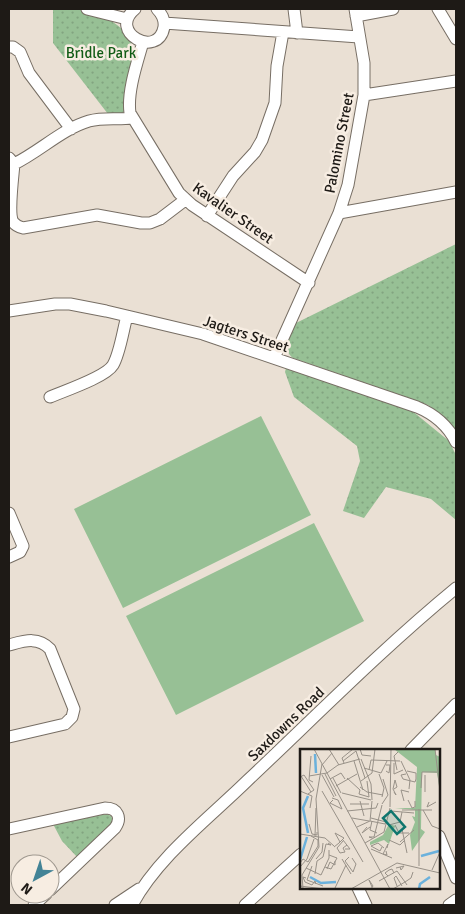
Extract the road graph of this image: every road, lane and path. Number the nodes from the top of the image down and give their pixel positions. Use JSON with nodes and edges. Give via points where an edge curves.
{"nodes":[{"id":1,"x":87,"y":9,"type":"edge"},
{"id":2,"x":134,"y":9,"type":"edge"},
{"id":3,"x":157,"y":9,"type":"edge"},
{"id":4,"x":294,"y":9,"type":"edge"},
{"id":5,"x":393,"y":9,"type":"edge"},
{"id":6,"x":438,"y":9,"type":"edge"},
{"id":7,"x":356,"y":12,"type":"edge"},
{"id":8,"x":127,"y":19,"type":"junction"},
{"id":9,"x":164,"y":23,"type":"junction"},
{"id":10,"x":283,"y":32,"type":"junction"},
{"id":11,"x":297,"y":33,"type":"junction"},
{"id":12,"x":359,"y":37,"type":"junction"},
{"id":13,"x":456,"y":39,"type":"edge"},
{"id":14,"x":143,"y":42,"type":"junction"},
{"id":15,"x":9,"y":47,"type":"edge"},
{"id":16,"x":456,"y":81,"type":"edge"},
{"id":17,"x":364,"y":94,"type":"junction"},
{"id":18,"x":132,"y":118,"type":"junction"},
{"id":19,"x":71,"y":129,"type":"junction"},
{"id":20,"x":11,"y":161,"type":"edge"},
{"id":21,"x":456,"y":192,"type":"edge"},
{"id":22,"x":186,"y":200,"type":"junction"},
{"id":23,"x":339,"y":212,"type":"junction"},
{"id":24,"x":208,"y":216,"type":"junction"},
{"id":25,"x":308,"y":283,"type":"junction"},
{"id":26,"x":9,"y":311,"type":"edge"},
{"id":27,"x":127,"y":316,"type":"junction"},
{"id":28,"x":274,"y":358,"type":"junction"},
{"id":29,"x":50,"y":397,"type":"dead end"},
{"id":30,"x":456,"y":442,"type":"edge"},
{"id":31,"x":9,"y":513,"type":"edge"},
{"id":32,"x":13,"y":535,"type":"edge"},
{"id":33,"x":9,"y":557,"type":"edge"},
{"id":34,"x":456,"y":588,"type":"edge"},
{"id":35,"x":9,"y":644,"type":"edge"},
{"id":36,"x":456,"y":704,"type":"edge"},
{"id":37,"x":9,"y":736,"type":"edge"},
{"id":38,"x":412,"y":749,"type":"edge"},
{"id":39,"x":9,"y":829,"type":"edge"},
{"id":40,"x":440,"y":838,"type":"edge"},
{"id":41,"x":300,"y":855,"type":"edge"},
{"id":42,"x":456,"y":878,"type":"edge"},
{"id":43,"x":60,"y":880,"type":"edge"},
{"id":44,"x":142,"y":887,"type":"junction"},
{"id":45,"x":358,"y":889,"type":"edge"},
{"id":46,"x":456,"y":900,"type":"edge"},
{"id":47,"x":250,"y":903,"type":"edge"},
{"id":48,"x":115,"y":905,"type":"edge"},
{"id":49,"x":132,"y":905,"type":"edge"},
{"id":50,"x":366,"y":905,"type":"edge"},
{"id":51,"x":449,"y":905,"type":"edge"}],
"edges":[{"from":1,"to":8,"type":"street"},
{"from":2,"to":8,"type":"street"},
{"from":3,"to":9,"type":"street"},
{"from":4,"to":11,"type":"street"},
{"from":5,"to":7,"type":"street"},
{"from":6,"to":13,"type":"street"},
{"from":7,"to":12,"type":"street","name":"Palomino Street"},
{"from":8,"to":14,"type":"street","via":[[130,34]]},
{"from":9,"to":10,"type":"street"},
{"from":9,"to":14,"type":"street","via":[[158,38]]},
{"from":10,"to":11,"type":"street"},
{"from":10,"to":24,"type":"street","via":[[275,103],[262,140],[233,176]]},
{"from":11,"to":12,"type":"street"},
{"from":12,"to":17,"type":"street","name":"Palomino Street","via":[[364,63]]},
{"from":14,"to":18,"type":"street","via":[[129,106]]},
{"from":15,"to":19,"type":"street","via":[[20,52],[29,73]]},
{"from":16,"to":17,"type":"street"},
{"from":17,"to":23,"type":"street","name":"Palomino Street","via":[[348,185]]},
{"from":18,"to":19,"type":"street","via":[[100,119]]},
{"from":18,"to":22,"type":"street","name":"Kavalier Street"},
{"from":19,"to":20,"type":"street","via":[[30,156]]},
{"from":20,"to":22,"type":"street","via":[[11,215],[18,227],[97,215],[150,222],[160,219]]},
{"from":21,"to":23,"type":"street"},
{"from":22,"to":24,"type":"street","name":"Kavalier Street"},
{"from":23,"to":25,"type":"street","name":"Palomino Street"},
{"from":24,"to":25,"type":"street","name":"Kavalier Street"},
{"from":25,"to":28,"type":"street","name":"Palomino Street"},
{"from":26,"to":27,"type":"street","name":"Jagters Street","via":[[70,304]]},
{"from":27,"to":28,"type":"street","name":"Jagters Street","via":[[203,334]]},
{"from":27,"to":29,"type":"street","via":[[110,369]]},
{"from":28,"to":30,"type":"street","name":"Jagters Street","via":[[421,409],[443,424]]},
{"from":31,"to":32,"type":"street"},
{"from":32,"to":33,"type":"street","via":[[23,548]]},
{"from":34,"to":44,"type":"street","name":"Saxdowns Road","via":[[197,828]]},
{"from":35,"to":37,"type":"street","via":[[34,640],[46,645],[74,709],[65,724]]},
{"from":36,"to":38,"type":"street"},
{"from":39,"to":43,"type":"street","via":[[105,808],[118,814],[119,822],[115,828]]},
{"from":40,"to":42,"type":"street"},
{"from":41,"to":47,"type":"street"},
{"from":44,"to":48,"type":"street","name":"Saxdowns Road"},
{"from":44,"to":49,"type":"street","name":"Saxdowns Road"},
{"from":45,"to":50,"type":"street"},
{"from":46,"to":51,"type":"street"}]}
